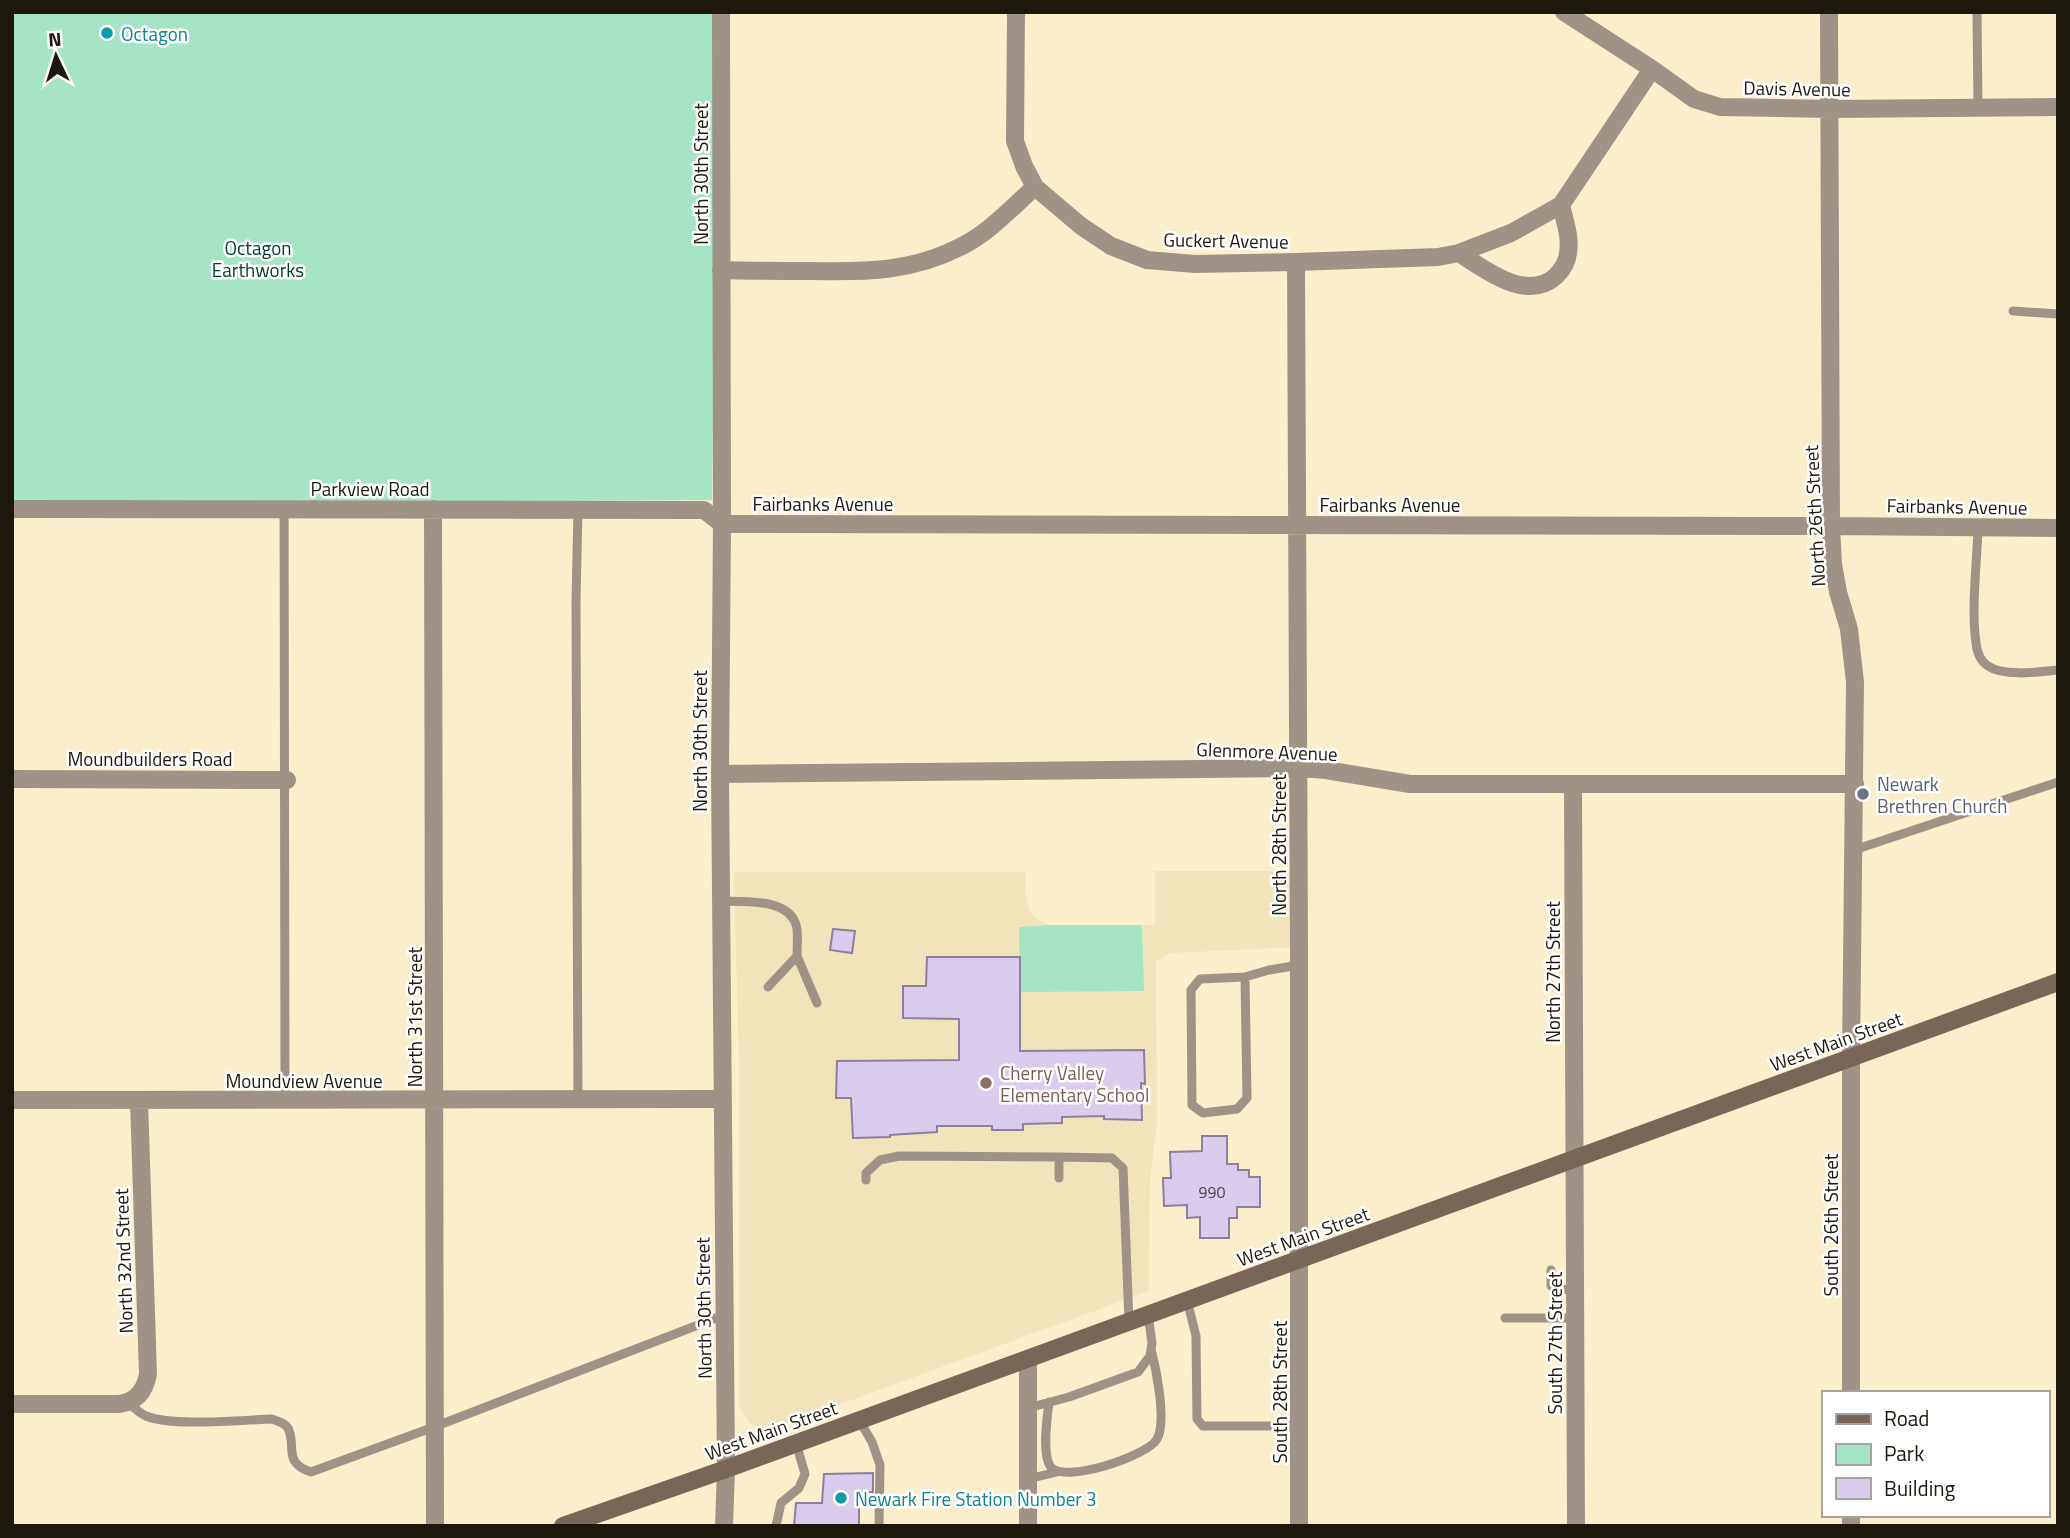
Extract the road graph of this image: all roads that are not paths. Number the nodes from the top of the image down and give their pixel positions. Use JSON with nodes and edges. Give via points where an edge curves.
{"nodes":[{"id":1,"x":721,"y":12,"type":"edge"},
{"id":2,"x":1016,"y":12,"type":"edge"},
{"id":3,"x":1564,"y":12,"type":"edge"},
{"id":4,"x":1829,"y":12,"type":"edge"},
{"id":5,"x":1978,"y":12,"type":"edge"},
{"id":6,"x":1652,"y":69,"type":"junction"},
{"id":7,"x":2058,"y":107,"type":"edge"},
{"id":8,"x":1978,"y":108,"type":"junction"},
{"id":9,"x":1830,"y":110,"type":"junction"},
{"id":10,"x":1035,"y":187,"type":"junction"},
{"id":11,"x":1561,"y":205,"type":"junction"},
{"id":12,"x":1459,"y":253,"type":"junction"},
{"id":13,"x":1296,"y":262,"type":"junction"},
{"id":14,"x":721,"y":270,"type":"junction"},
{"id":15,"x":2013,"y":311,"type":"dead end"},
{"id":16,"x":2058,"y":314,"type":"edge"},
{"id":17,"x":12,"y":509,"type":"edge"},
{"id":18,"x":284,"y":509,"type":"junction"},
{"id":19,"x":433,"y":509,"type":"junction"},
{"id":20,"x":578,"y":510,"type":"junction"},
{"id":21,"x":722,"y":524,"type":"junction"},
{"id":22,"x":1296,"y":525,"type":"junction"},
{"id":23,"x":1831,"y":526,"type":"junction"},
{"id":24,"x":1978,"y":527,"type":"junction"},
{"id":25,"x":2058,"y":528,"type":"edge"},
{"id":26,"x":2058,"y":670,"type":"edge"},
{"id":27,"x":1299,"y":768,"type":"junction"},
{"id":28,"x":720,"y":774,"type":"junction"},
{"id":29,"x":12,"y":779,"type":"edge"},
{"id":30,"x":287,"y":780,"type":"junction"},
{"id":31,"x":2058,"y":782,"type":"edge"},
{"id":32,"x":1855,"y":784,"type":"junction"},
{"id":33,"x":1573,"y":785,"type":"junction"},
{"id":34,"x":1854,"y":850,"type":"junction"},
{"id":35,"x":720,"y":901,"type":"junction"},
{"id":36,"x":797,"y":956,"type":"junction"},
{"id":37,"x":1299,"y":965,"type":"junction"},
{"id":38,"x":1245,"y":977,"type":"junction"},
{"id":39,"x":2058,"y":982,"type":"edge"},
{"id":40,"x":768,"y":986,"type":"dead end"},
{"id":41,"x":817,"y":1003,"type":"dead end"},
{"id":42,"x":1851,"y":1058,"type":"junction"},
{"id":43,"x":721,"y":1099,"type":"junction"},
{"id":44,"x":12,"y":1100,"type":"edge"},
{"id":45,"x":578,"y":1100,"type":"junction"},
{"id":46,"x":139,"y":1101,"type":"junction"},
{"id":47,"x":285,"y":1101,"type":"junction"},
{"id":48,"x":435,"y":1101,"type":"junction"},
{"id":49,"x":1059,"y":1157,"type":"junction"},
{"id":50,"x":1574,"y":1159,"type":"junction"},
{"id":51,"x":1059,"y":1178,"type":"dead end"},
{"id":52,"x":866,"y":1180,"type":"dead end"},
{"id":53,"x":1300,"y":1259,"type":"junction"},
{"id":54,"x":1551,"y":1270,"type":"dead end"},
{"id":55,"x":1575,"y":1290,"type":"junction"},
{"id":56,"x":1187,"y":1300,"type":"junction"},
{"id":57,"x":724,"y":1315,"type":"junction"},
{"id":58,"x":1148,"y":1315,"type":"junction"},
{"id":59,"x":1505,"y":1318,"type":"dead end"},
{"id":60,"x":1575,"y":1318,"type":"junction"},
{"id":61,"x":1129,"y":1322,"type":"junction"},
{"id":62,"x":1151,"y":1349,"type":"junction"},
{"id":63,"x":1028,"y":1359,"type":"junction"},
{"id":64,"x":1851,"y":1391,"type":"edge"},
{"id":65,"x":1049,"y":1402,"type":"junction"},
{"id":66,"x":124,"y":1403,"type":"junction"},
{"id":67,"x":12,"y":1404,"type":"edge"},
{"id":68,"x":1028,"y":1408,"type":"junction"},
{"id":69,"x":859,"y":1420,"type":"junction"},
{"id":70,"x":1300,"y":1426,"type":"junction"},
{"id":71,"x":434,"y":1427,"type":"junction"},
{"id":72,"x":796,"y":1443,"type":"junction"},
{"id":73,"x":726,"y":1469,"type":"junction"},
{"id":74,"x":1057,"y":1472,"type":"junction"},
{"id":75,"x":1028,"y":1479,"type":"junction"},
{"id":76,"x":435,"y":1526,"type":"edge"},
{"id":77,"x":562,"y":1526,"type":"edge"},
{"id":78,"x":724,"y":1526,"type":"edge"},
{"id":79,"x":776,"y":1526,"type":"edge"},
{"id":80,"x":879,"y":1526,"type":"edge"},
{"id":81,"x":1028,"y":1526,"type":"edge"},
{"id":82,"x":1299,"y":1526,"type":"edge"},
{"id":83,"x":1576,"y":1526,"type":"edge"}],
"edges":[{"from":1,"to":14,"type":"street","name":"North 30th Street"},
{"from":2,"to":10,"type":"street","via":[[1015,141]]},
{"from":3,"to":6,"type":"street","name":"Davis Avenue"},
{"from":4,"to":9,"type":"street","name":"North 26th Street"},
{"from":5,"to":8,"type":"lane"},
{"from":6,"to":9,"type":"street","name":"Davis Avenue","via":[[1694,99],[1720,107]]},
{"from":6,"to":11,"type":"street","name":"Guckert Avenue"},
{"from":7,"to":8,"type":"street","name":"Davis Avenue"},
{"from":8,"to":9,"type":"street","name":"Davis Avenue"},
{"from":9,"to":23,"type":"street","name":"North 26th Street"},
{"from":10,"to":13,"type":"street","name":"Guckert Avenue","via":[[1111,246],[1147,260]]},
{"from":10,"to":14,"type":"street","via":[[986,231],[933,259],[870,272]]},
{"from":11,"to":12,"type":"street","name":"Guckert Avenue","via":[[1511,233]]},
{"from":11,"to":12,"type":"street","via":[[1569,253],[1563,269],[1550,281],[1534,286],[1514,284]]},
{"from":12,"to":13,"type":"street","name":"Guckert Avenue"},
{"from":13,"to":22,"type":"street","name":"North 28th Street"},
{"from":14,"to":21,"type":"street","name":"North 30th Street"},
{"from":15,"to":16,"type":"lane"},
{"from":17,"to":18,"type":"street","name":"Parkview Road"},
{"from":18,"to":19,"type":"street","name":"Parkview Road"},
{"from":18,"to":30,"type":"lane"},
{"from":19,"to":20,"type":"street","name":"Parkview Road"},
{"from":19,"to":48,"type":"street","name":"North 31st Street"},
{"from":20,"to":21,"type":"street","name":"Parkview Road","via":[[704,510]]},
{"from":20,"to":45,"type":"lane"},
{"from":21,"to":22,"type":"street","name":"Fairbanks Avenue"},
{"from":21,"to":28,"type":"street","name":"North 30th Street"},
{"from":22,"to":23,"type":"street","name":"Fairbanks Avenue"},
{"from":22,"to":27,"type":"street","name":"North 28th Street"},
{"from":23,"to":24,"type":"street","name":"Fairbanks Avenue"},
{"from":23,"to":32,"type":"street","name":"North 26th Street","via":[[1833,564],[1849,629],[1855,682]]},
{"from":24,"to":25,"type":"street","name":"Fairbanks Avenue"},
{"from":24,"to":26,"type":"lane","via":[[1975,616],[1981,660],[1989,668],[2006,672]]},
{"from":27,"to":28,"type":"street","name":"Glenmore Avenue"},
{"from":27,"to":33,"type":"street","name":"Glenmore Avenue","via":[[1410,784]]},
{"from":27,"to":37,"type":"street","name":"North 28th Street"},
{"from":28,"to":35,"type":"street","name":"North 30th Street"},
{"from":29,"to":30,"type":"street","name":"Moundbuilders Road"},
{"from":30,"to":47,"type":"lane"},
{"from":31,"to":34,"type":"lane"},
{"from":32,"to":33,"type":"street","name":"Glenmore Avenue"},
{"from":32,"to":34,"type":"street","name":"North 26th Street"},
{"from":33,"to":50,"type":"street","name":"North 27th Street"},
{"from":34,"to":42,"type":"street","name":"North 26th Street"},
{"from":35,"to":36,"type":"lane","via":[[767,903],[786,910],[797,926]]},
{"from":35,"to":43,"type":"street","name":"North 30th Street"},
{"from":36,"to":40,"type":"lane"},
{"from":36,"to":41,"type":"lane"},
{"from":37,"to":38,"type":"lane"},
{"from":37,"to":53,"type":"street","name":"North 28th Street"},
{"from":38,"to":38,"type":"lane","via":[[1247,1098],[1237,1109],[1203,1113],[1192,1105],[1191,990],[1200,979]]},
{"from":39,"to":42,"type":"main road","name":"West Main Street"},
{"from":42,"to":50,"type":"main road","name":"West Main Street"},
{"from":42,"to":64,"type":"street","name":"South 26th Street"},
{"from":43,"to":45,"type":"street","name":"Moundview Avenue"},
{"from":43,"to":57,"type":"street","name":"North 30th Street"},
{"from":44,"to":46,"type":"street","name":"Moundview Avenue"},
{"from":45,"to":48,"type":"street","name":"Moundview Avenue"},
{"from":46,"to":47,"type":"street","name":"Moundview Avenue"},
{"from":46,"to":66,"type":"street","name":"North 32nd Street","via":[[148,1374],[144,1389]]},
{"from":47,"to":48,"type":"street","name":"Moundview Avenue"},
{"from":48,"to":71,"type":"street","name":"North 31st Street"},
{"from":49,"to":51,"type":"lane"},
{"from":49,"to":52,"type":"lane","via":[[899,1156],[880,1160],[866,1173]]},
{"from":49,"to":61,"type":"lane","via":[[1112,1158],[1123,1168]]},
{"from":50,"to":53,"type":"main road","name":"West Main Street"},
{"from":50,"to":55,"type":"street","name":"South 27th Street"},
{"from":53,"to":56,"type":"main road","name":"West Main Street"},
{"from":53,"to":70,"type":"street","name":"South 28th Street"},
{"from":54,"to":55,"type":"lane","via":[[1551,1286]]},
{"from":55,"to":60,"type":"street","name":"South 27th Street"},
{"from":56,"to":58,"type":"main road","name":"West Main Street"},
{"from":56,"to":70,"type":"lane","via":[[1196,1336],[1197,1419],[1203,1426]]},
{"from":57,"to":71,"type":"lane"},
{"from":57,"to":73,"type":"street","name":"North 30th Street"},
{"from":58,"to":61,"type":"main road","name":"West Main Street"},
{"from":58,"to":62,"type":"lane"},
{"from":59,"to":60,"type":"lane"},
{"from":60,"to":83,"type":"street","name":"South 27th Street"},
{"from":61,"to":63,"type":"main road","name":"West Main Street"},
{"from":62,"to":65,"type":"lane","via":[[1138,1371]]},
{"from":62,"to":74,"type":"lane","via":[[1158,1376],[1157,1440],[1149,1448],[1100,1467],[1072,1474]]},
{"from":63,"to":68,"type":"street"},
{"from":63,"to":69,"type":"main road","name":"West Main Street"},
{"from":65,"to":68,"type":"lane"},
{"from":65,"to":74,"type":"lane","via":[[1047,1458]]},
{"from":66,"to":67,"type":"street"},
{"from":66,"to":71,"type":"lane","via":[[147,1417],[186,1422],[272,1419],[288,1428],[296,1464],[311,1472]]},
{"from":68,"to":75,"type":"street"},
{"from":69,"to":72,"type":"main road","name":"West Main Street"},
{"from":69,"to":80,"type":"lane","via":[[880,1465]]},
{"from":70,"to":82,"type":"street","name":"South 28th Street"},
{"from":71,"to":76,"type":"street","name":"North 31st Street"},
{"from":72,"to":73,"type":"main road","name":"West Main Street"},
{"from":72,"to":79,"type":"lane","via":[[805,1474],[799,1488],[781,1503]]},
{"from":73,"to":77,"type":"main road","name":"West Main Street"},
{"from":73,"to":78,"type":"street","name":"North 30th Street"},
{"from":74,"to":75,"type":"lane"},
{"from":75,"to":81,"type":"street"}]}
